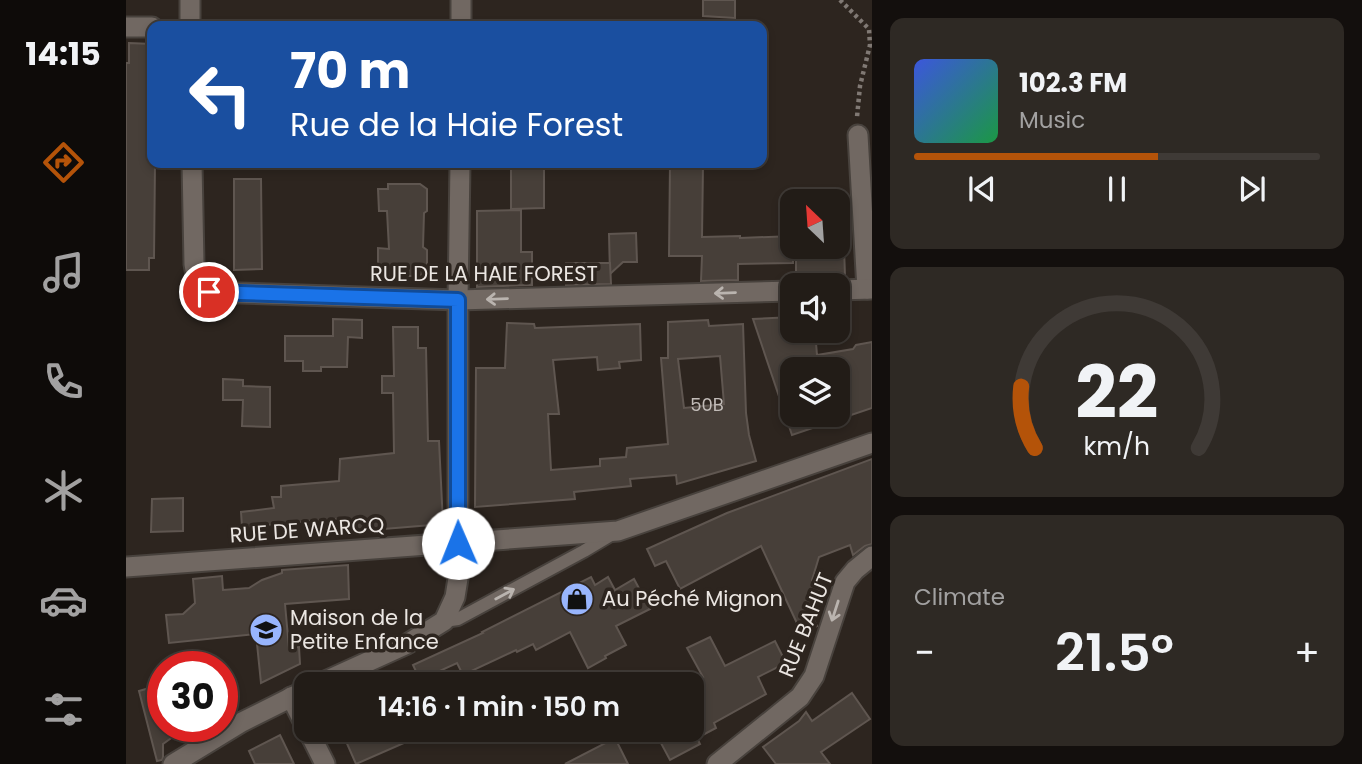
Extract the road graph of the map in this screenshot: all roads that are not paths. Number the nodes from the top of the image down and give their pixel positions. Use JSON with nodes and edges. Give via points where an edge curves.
{"nodes":[{"id":1,"x":190,"y":0,"type":"edge"},
{"id":2,"x":461,"y":0,"type":"edge"},
{"id":3,"x":190,"y":21,"type":"edge"},
{"id":4,"x":461,"y":21,"type":"edge"},
{"id":5,"x":126,"y":27,"type":"edge"},
{"id":6,"x":147,"y":27,"type":"edge"},
{"id":7,"x":858,"y":135,"type":"road end"},
{"id":8,"x":192,"y":168,"type":"edge"},
{"id":9,"x":460,"y":168,"type":"edge"},
{"id":10,"x":869,"y":289,"type":"edge"},
{"id":11,"x":850,"y":290,"type":"edge"},
{"id":12,"x":780,"y":291,"type":"edge"},
{"id":13,"x":458,"y":300,"type":"junction"},
{"id":14,"x":872,"y":443,"type":"edge"},
{"id":15,"x":618,"y":531,"type":"junction"},
{"id":16,"x":458,"y":543,"type":"junction"},
{"id":17,"x":872,"y":556,"type":"edge"},
{"id":18,"x":126,"y":567,"type":"edge"},
{"id":19,"x":444,"y":621,"type":"junction"},
{"id":20,"x":345,"y":672,"type":"edge"},
{"id":21,"x":294,"y":696,"type":"edge"},
{"id":22,"x":314,"y":742,"type":"edge"},
{"id":23,"x":173,"y":764,"type":"edge"},
{"id":24,"x":325,"y":764,"type":"edge"},
{"id":25,"x":717,"y":764,"type":"edge"}],
"edges":[{"from":1,"to":3,"type":"street"},
{"from":2,"to":4,"type":"street"},
{"from":5,"to":6,"type":"street"},
{"from":7,"to":10,"type":"street"},
{"from":8,"to":13,"type":"street","name":"RUE DE LA HAIE FOREST","via":[[194,264],[197,281],[209,292]]},
{"from":9,"to":13,"type":"street"},
{"from":10,"to":11,"type":"street"},
{"from":12,"to":13,"type":"street","name":"RUE DE LA HAIE FOREST","one_way":true},
{"from":13,"to":16,"type":"street"},
{"from":14,"to":15,"type":"street","name":"RUE DE WARCQ"},
{"from":15,"to":16,"type":"street","name":"RUE DE WARCQ"},
{"from":19,"to":15,"type":"lane","one_way":true,"via":[[458,620]]},
{"from":16,"to":18,"type":"street","name":"RUE DE WARCQ"},
{"from":16,"to":19,"type":"street","via":[[455,597]]},
{"from":17,"to":25,"type":"street","name":"RUE BAHUT","one_way":true,"via":[[845,582],[814,676],[800,697]]},
{"from":19,"to":20,"type":"street"},
{"from":21,"to":23,"type":"street"},
{"from":22,"to":24,"type":"street"}]}
